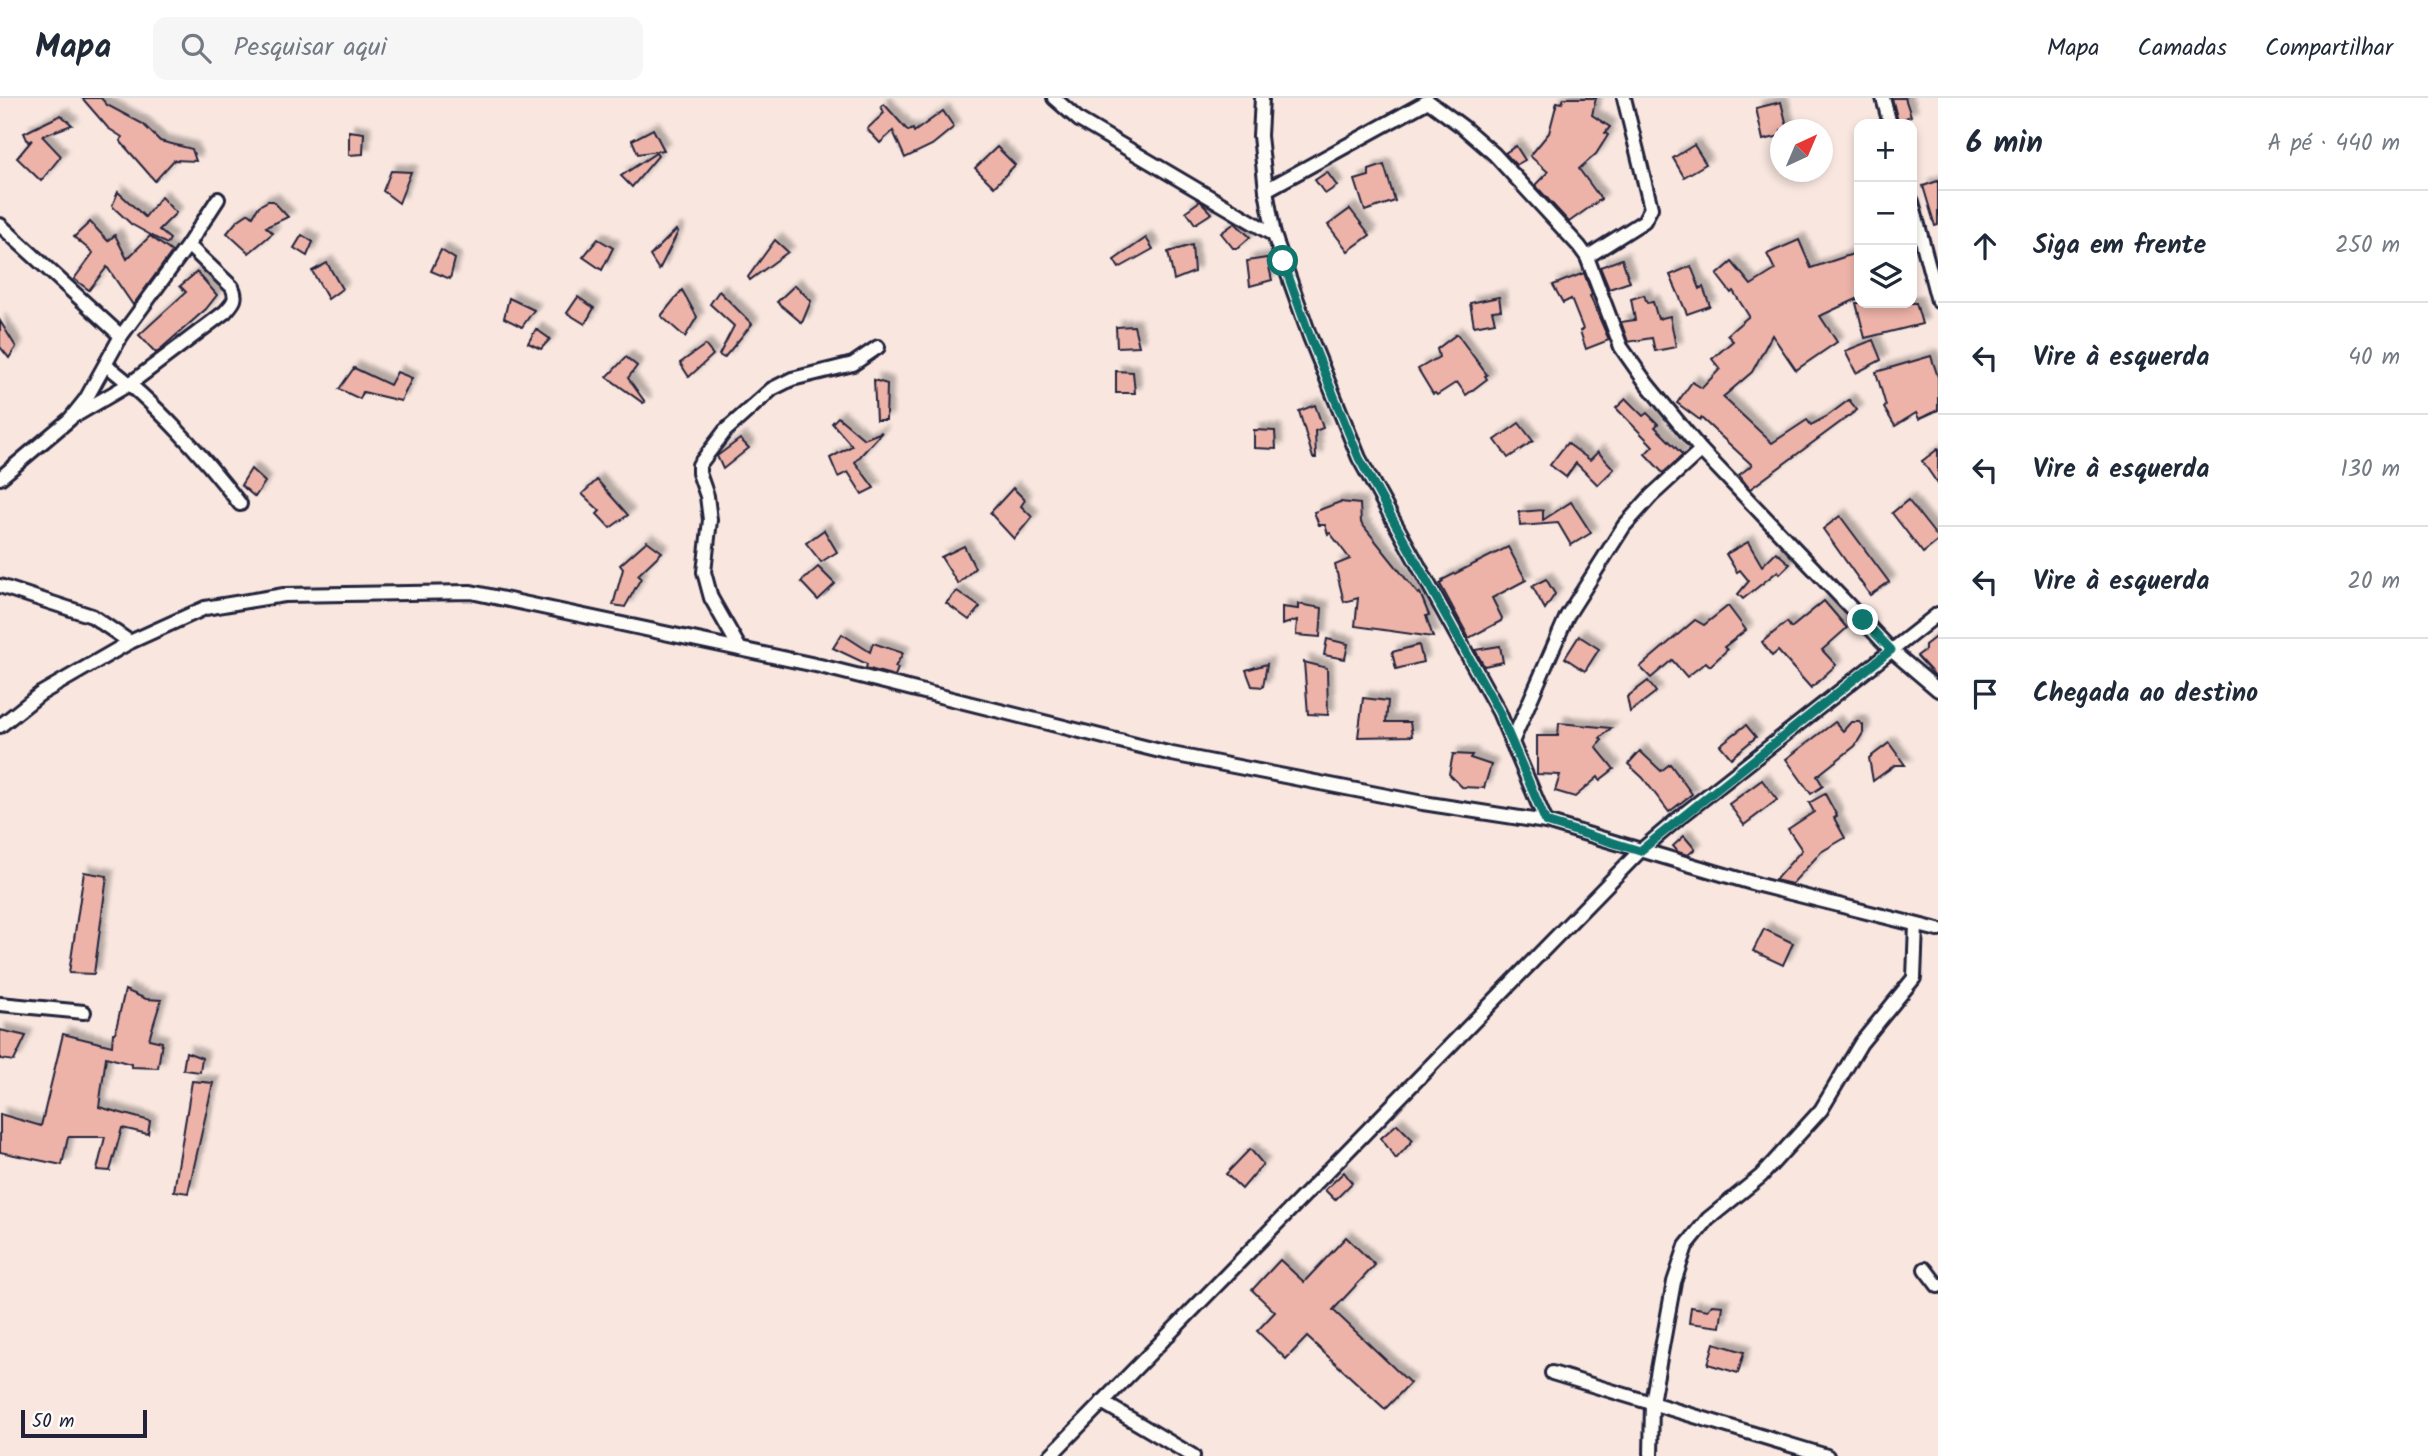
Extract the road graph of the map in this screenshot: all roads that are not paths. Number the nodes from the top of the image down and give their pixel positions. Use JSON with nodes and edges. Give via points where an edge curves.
{"nodes":[{"id":1,"x":1054,"y":98,"type":"edge"},
{"id":2,"x":1262,"y":98,"type":"edge"},
{"id":3,"x":1624,"y":98,"type":"edge"},
{"id":4,"x":1883,"y":98,"type":"edge"},
{"id":5,"x":1430,"y":100,"type":"edge"},
{"id":6,"x":1889,"y":119,"type":"edge"},
{"id":7,"x":1266,"y":190,"type":"junction"},
{"id":8,"x":218,"y":199,"type":"dead end"},
{"id":9,"x":1917,"y":221,"type":"edge"},
{"id":10,"x":0,"y":225,"type":"edge"},
{"id":11,"x":1274,"y":235,"type":"junction"},
{"id":12,"x":188,"y":245,"type":"junction"},
{"id":13,"x":1587,"y":257,"type":"junction"},
{"id":14,"x":1938,"y":301,"type":"edge"},
{"id":15,"x":121,"y":336,"type":"junction"},
{"id":16,"x":878,"y":347,"type":"dead end"},
{"id":17,"x":106,"y":365,"type":"junction"},
{"id":18,"x":131,"y":383,"type":"junction"},
{"id":19,"x":70,"y":419,"type":"junction"},
{"id":20,"x":1701,"y":450,"type":"junction"},
{"id":21,"x":0,"y":478,"type":"edge"},
{"id":22,"x":240,"y":504,"type":"dead end"},
{"id":23,"x":0,"y":586,"type":"edge"},
{"id":24,"x":1938,"y":614,"type":"edge"},
{"id":25,"x":130,"y":642,"type":"junction"},
{"id":26,"x":740,"y":649,"type":"junction"},
{"id":27,"x":1891,"y":650,"type":"junction"},
{"id":28,"x":1938,"y":690,"type":"edge"},
{"id":29,"x":0,"y":726,"type":"edge"},
{"id":30,"x":1512,"y":742,"type":"junction"},
{"id":31,"x":1546,"y":822,"type":"junction"},
{"id":32,"x":1640,"y":851,"type":"junction"},
{"id":33,"x":1916,"y":925,"type":"junction"},
{"id":34,"x":1938,"y":930,"type":"edge"},
{"id":35,"x":0,"y":1004,"type":"edge"},
{"id":36,"x":84,"y":1012,"type":"dead end"},
{"id":37,"x":1925,"y":1269,"type":"dead end"},
{"id":38,"x":1938,"y":1286,"type":"edge"},
{"id":39,"x":1552,"y":1373,"type":"dead end"},
{"id":40,"x":1102,"y":1402,"type":"junction"},
{"id":41,"x":1652,"y":1402,"type":"junction"},
{"id":42,"x":1050,"y":1456,"type":"edge"},
{"id":43,"x":1193,"y":1456,"type":"edge"},
{"id":44,"x":1651,"y":1456,"type":"edge"},
{"id":45,"x":1827,"y":1456,"type":"edge"}],
"edges":[{"from":1,"to":11,"type":"street","via":[[1079,120]]},
{"from":2,"to":7,"type":"street","via":[[1260,136]]},
{"from":3,"to":13,"type":"street","via":[[1651,208],[1644,221]]},
{"from":4,"to":6,"type":"street"},
{"from":5,"to":7,"type":"street"},
{"from":5,"to":13,"type":"street","via":[[1494,154]]},
{"from":7,"to":11,"type":"street"},
{"from":8,"to":12,"type":"street"},
{"from":9,"to":14,"type":"street"},
{"from":10,"to":15,"type":"street"},
{"from":11,"to":30,"type":"street","via":[[1359,458]]},
{"from":12,"to":15,"type":"street"},
{"from":12,"to":18,"type":"street","via":[[232,287],[234,302]]},
{"from":13,"to":20,"type":"street","via":[[1621,346]]},
{"from":15,"to":17,"type":"street"},
{"from":16,"to":26,"type":"street","via":[[853,364],[792,379],[772,389],[725,431],[699,465],[710,520],[704,572],[711,598]]},
{"from":17,"to":18,"type":"street"},
{"from":17,"to":19,"type":"street"},
{"from":18,"to":19,"type":"street"},
{"from":18,"to":22,"type":"street"},
{"from":19,"to":21,"type":"street"},
{"from":20,"to":27,"type":"street"},
{"from":20,"to":30,"type":"street","via":[[1624,526],[1567,616]]},
{"from":23,"to":25,"type":"street","via":[[92,616]]},
{"from":24,"to":27,"type":"street"},
{"from":25,"to":26,"type":"street","via":[[205,608],[284,595],[471,593]]},
{"from":25,"to":29,"type":"street","via":[[40,694]]},
{"from":26,"to":31,"type":"street","via":[[1172,754]]},
{"from":27,"to":28,"type":"street"},
{"from":27,"to":32,"type":"street"},
{"from":30,"to":31,"type":"street"},
{"from":31,"to":32,"type":"street"},
{"from":32,"to":33,"type":"street"},
{"from":32,"to":40,"type":"street"},
{"from":33,"to":34,"type":"street"},
{"from":33,"to":41,"type":"street","via":[[1914,978],[1861,1043],[1821,1110],[1686,1246],[1674,1282]]},
{"from":35,"to":36,"type":"street"},
{"from":37,"to":38,"type":"street"},
{"from":39,"to":41,"type":"street"},
{"from":40,"to":42,"type":"street"},
{"from":40,"to":43,"type":"street"},
{"from":41,"to":44,"type":"street"},
{"from":41,"to":45,"type":"street"}]}
